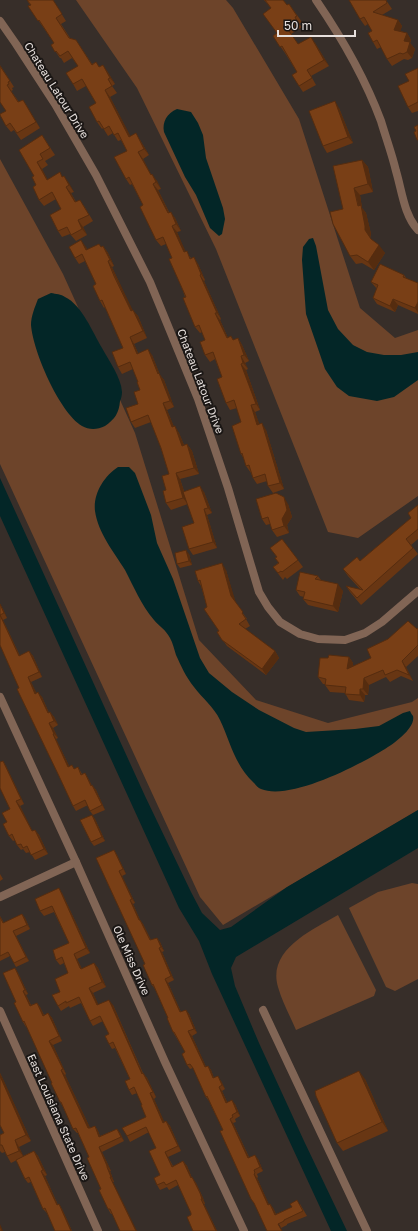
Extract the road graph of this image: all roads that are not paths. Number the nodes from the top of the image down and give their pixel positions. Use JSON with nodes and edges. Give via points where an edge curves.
{"nodes":[{"id":1,"x":316,"y":0,"type":"edge"},
{"id":2,"x":0,"y":21,"type":"edge"},
{"id":3,"x":418,"y":230,"type":"edge"},
{"id":4,"x":418,"y":591,"type":"edge"},
{"id":5,"x":0,"y":697,"type":"edge"},
{"id":6,"x":76,"y":862,"type":"junction"},
{"id":7,"x":0,"y":897,"type":"edge"},
{"id":8,"x":263,"y":1010,"type":"dead end"},
{"id":9,"x":0,"y":1011,"type":"edge"},
{"id":10,"x":98,"y":1231,"type":"edge"},
{"id":11,"x":244,"y":1231,"type":"edge"},
{"id":12,"x":367,"y":1231,"type":"edge"}],
"edges":[{"from":1,"to":3,"type":"street","via":[[347,48],[363,80],[380,120],[411,223]]},
{"from":2,"to":4,"type":"street","name":"Chateau Latour Drive","via":[[54,104],[92,169],[150,282],[198,399],[259,592],[268,608],[280,622],[300,634],[318,639],[345,640],[365,633],[382,622]]},
{"from":5,"to":6,"type":"street","name":"Ole Miss Drive"},
{"from":6,"to":7,"type":"street"},
{"from":6,"to":11,"type":"street","name":"Ole Miss Drive"},
{"from":8,"to":12,"type":"street"},
{"from":9,"to":10,"type":"street","name":"East Louisiana State Drive"}]}
